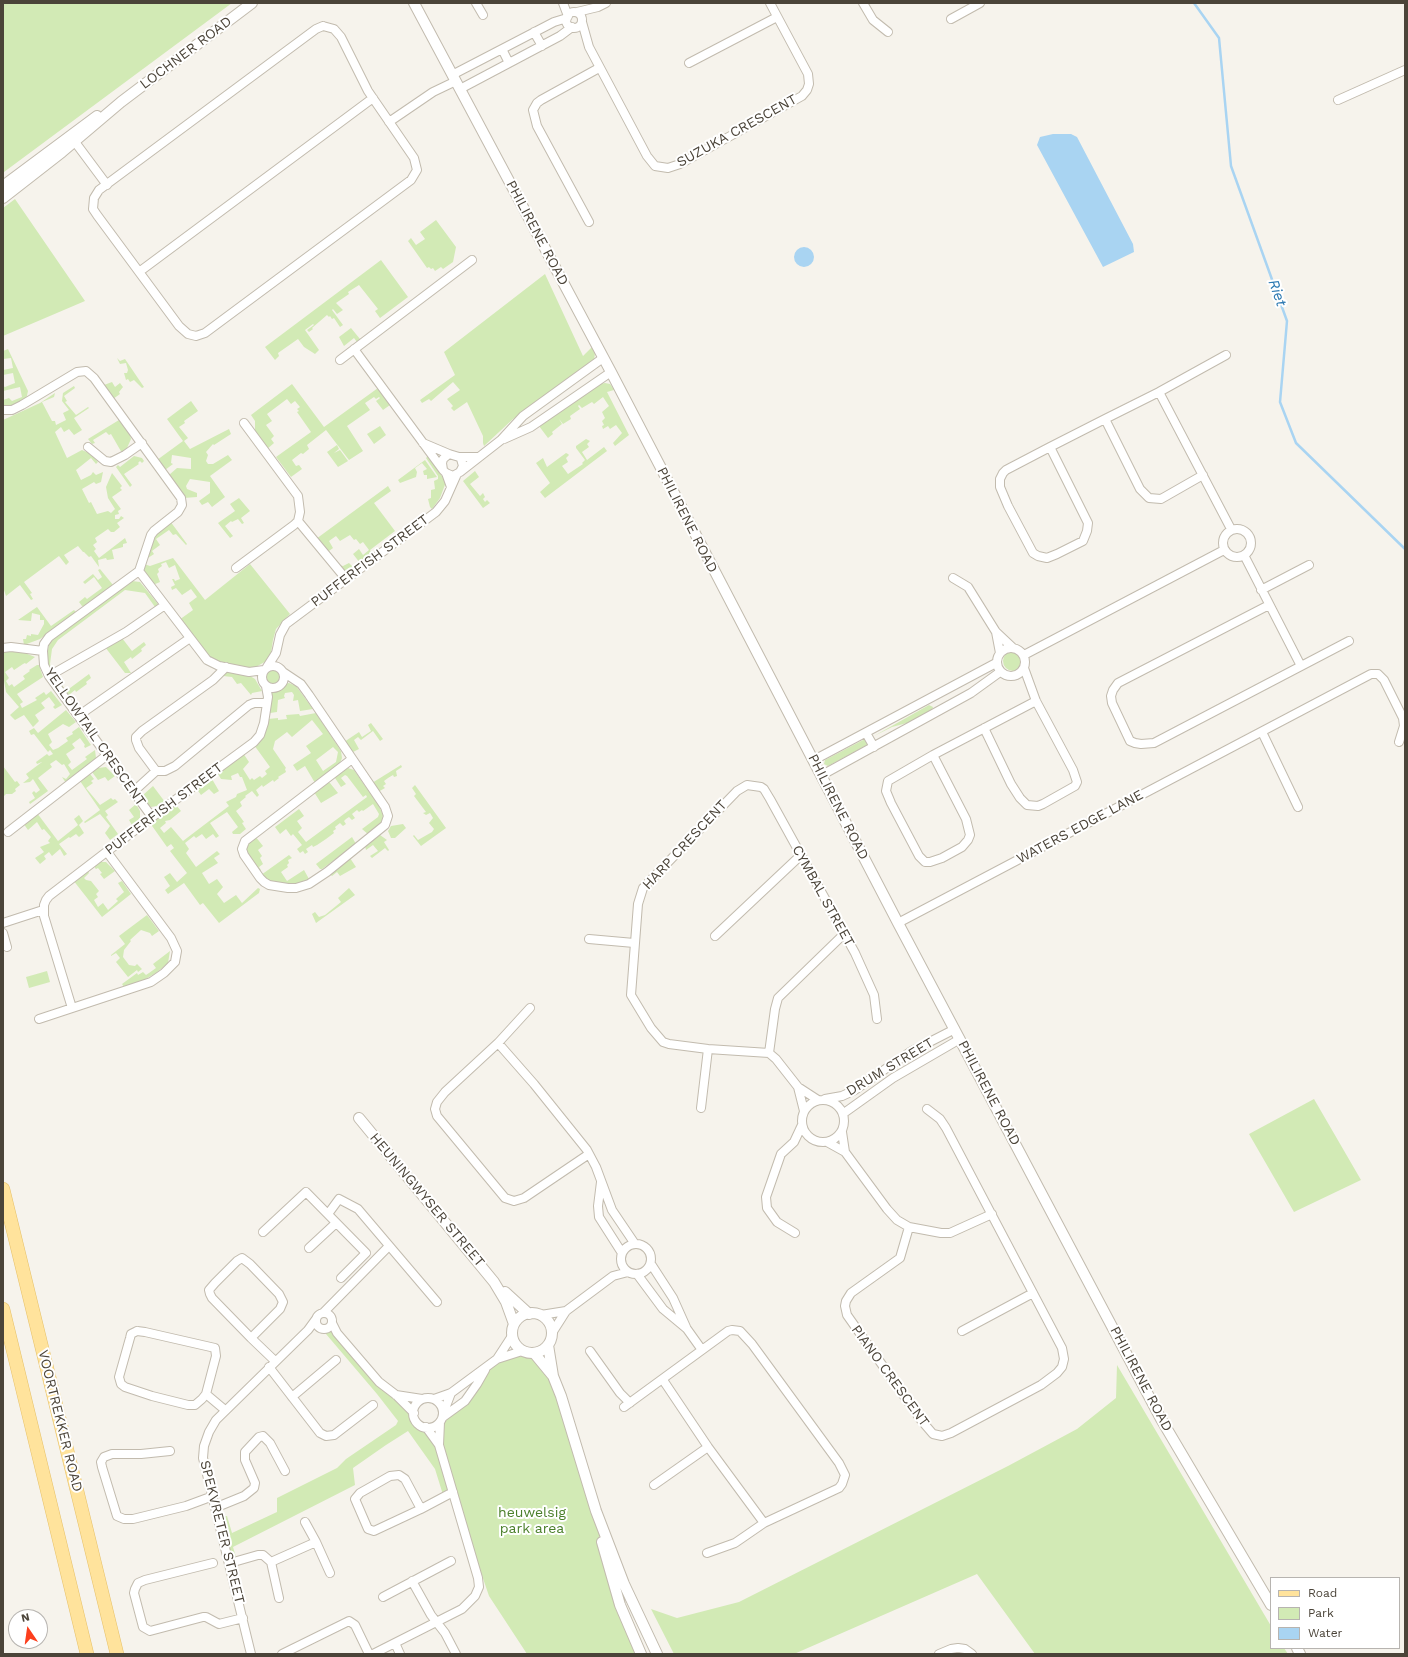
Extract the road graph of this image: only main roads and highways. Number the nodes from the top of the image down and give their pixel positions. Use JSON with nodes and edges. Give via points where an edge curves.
{"nodes":[{"id":1,"x":3,"y":1189,"type":"edge"},
{"id":2,"x":4,"y":1312,"type":"edge"},
{"id":3,"x":87,"y":1654,"type":"edge"},
{"id":4,"x":116,"y":1654,"type":"edge"}],
"edges":[{"from":1,"to":4,"type":"main road","name":"VOORTREKKER ROAD"},
{"from":2,"to":3,"type":"main road","name":"VOORTREKKER ROAD"}]}
